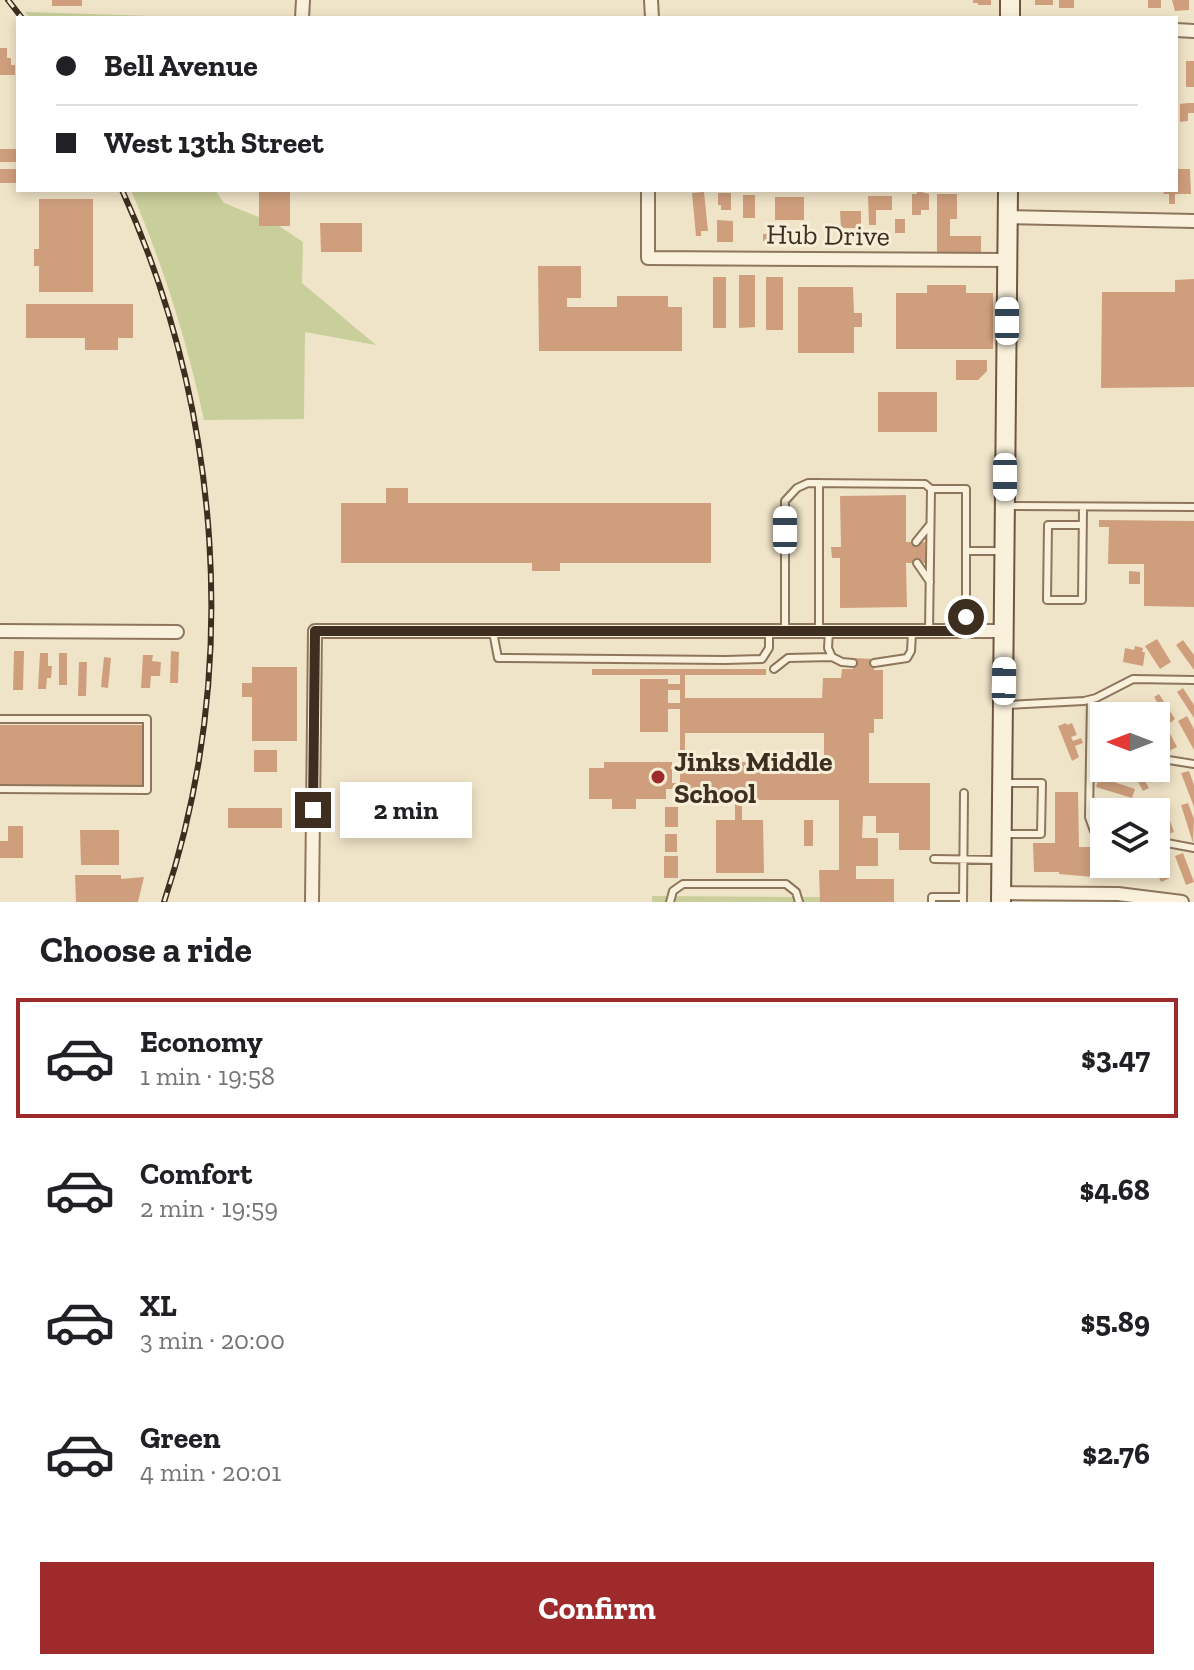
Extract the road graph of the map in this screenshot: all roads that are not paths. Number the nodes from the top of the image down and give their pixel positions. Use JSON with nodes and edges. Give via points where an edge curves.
{"nodes":[{"id":1,"x":648,"y":192,"type":"edge"},
{"id":2,"x":1008,"y":192,"type":"edge"},
{"id":3,"x":1008,"y":217,"type":"junction"},
{"id":4,"x":1194,"y":221,"type":"edge"},
{"id":5,"x":1008,"y":260,"type":"junction"},
{"id":6,"x":819,"y":483,"type":"junction"},
{"id":7,"x":931,"y":489,"type":"junction"},
{"id":8,"x":1005,"y":506,"type":"junction"},
{"id":9,"x":1083,"y":507,"type":"junction"},
{"id":10,"x":1194,"y":507,"type":"edge"},
{"id":11,"x":930,"y":525,"type":"junction"},
{"id":12,"x":1083,"y":525,"type":"junction"},
{"id":13,"x":916,"y":542,"type":"dead end"},
{"id":14,"x":966,"y":551,"type":"junction"},
{"id":15,"x":1005,"y":551,"type":"junction"},
{"id":16,"x":917,"y":563,"type":"dead end"},
{"id":17,"x":930,"y":582,"type":"junction"},
{"id":18,"x":0,"y":631,"type":"edge"},
{"id":19,"x":493,"y":631,"type":"junction"},
{"id":20,"x":769,"y":631,"type":"junction"},
{"id":21,"x":785,"y":631,"type":"junction"},
{"id":22,"x":824,"y":631,"type":"junction"},
{"id":23,"x":913,"y":631,"type":"junction"},
{"id":24,"x":929,"y":631,"type":"junction"},
{"id":25,"x":966,"y":631,"type":"junction"},
{"id":26,"x":1004,"y":631,"type":"junction"},
{"id":27,"x":177,"y":632,"type":"dead end"},
{"id":28,"x":832,"y":657,"type":"junction"},
{"id":29,"x":853,"y":663,"type":"dead end"},
{"id":30,"x":874,"y":663,"type":"dead end"},
{"id":31,"x":774,"y":669,"type":"dead end"},
{"id":32,"x":1194,"y":680,"type":"edge"},
{"id":33,"x":1091,"y":700,"type":"joint"},
{"id":34,"x":1003,"y":705,"type":"junction"},
{"id":35,"x":0,"y":719,"type":"edge"},
{"id":36,"x":1170,"y":760,"type":"edge"},
{"id":37,"x":1194,"y":764,"type":"edge"},
{"id":38,"x":1091,"y":782,"type":"edge"},
{"id":39,"x":1002,"y":783,"type":"junction"},
{"id":40,"x":0,"y":789,"type":"edge"},
{"id":41,"x":964,"y":793,"type":"dead end"},
{"id":42,"x":1090,"y":820,"type":"edge"},
{"id":43,"x":1002,"y":834,"type":"junction"},
{"id":44,"x":1170,"y":844,"type":"edge"},
{"id":45,"x":1194,"y":848,"type":"edge"},
{"id":46,"x":934,"y":859,"type":"dead end"},
{"id":47,"x":963,"y":859,"type":"junction"},
{"id":48,"x":1001,"y":860,"type":"junction"},
{"id":49,"x":1001,"y":898,"type":"edge"},
{"id":50,"x":1028,"y":898,"type":"edge"},
{"id":51,"x":1052,"y":898,"type":"edge"},
{"id":52,"x":963,"y":899,"type":"edge"},
{"id":53,"x":312,"y":902,"type":"edge"},
{"id":54,"x":670,"y":902,"type":"edge"},
{"id":55,"x":799,"y":902,"type":"edge"},
{"id":56,"x":932,"y":902,"type":"edge"},
{"id":57,"x":1182,"y":902,"type":"edge"}],
"edges":[{"from":1,"to":5,"type":"street","name":"Hub Drive","via":[[648,258]]},
{"from":2,"to":3,"type":"main road"},
{"from":3,"to":4,"type":"street"},
{"from":3,"to":5,"type":"main road"},
{"from":5,"to":8,"type":"main road"},
{"from":6,"to":7,"type":"lane","via":[[925,484]]},
{"from":6,"to":21,"type":"lane","via":[[797,488],[785,501]]},
{"from":6,"to":22,"type":"lane"},
{"from":7,"to":11,"type":"lane"},
{"from":7,"to":14,"type":"lane","via":[[966,489]]},
{"from":8,"to":9,"type":"lane"},
{"from":8,"to":15,"type":"main road"},
{"from":9,"to":10,"type":"lane"},
{"from":9,"to":12,"type":"lane"},
{"from":11,"to":13,"type":"lane"},
{"from":11,"to":17,"type":"lane"},
{"from":12,"to":12,"type":"lane","via":[[1082,600],[1047,600],[1048,525]]},
{"from":14,"to":15,"type":"lane"},
{"from":14,"to":25,"type":"lane"},
{"from":15,"to":26,"type":"main road"},
{"from":16,"to":17,"type":"lane"},
{"from":17,"to":24,"type":"lane"},
{"from":18,"to":27,"type":"street"},
{"from":19,"to":20,"type":"street"},
{"from":19,"to":20,"type":"lane","via":[[498,658],[725,660],[762,659],[769,648]]},
{"from":19,"to":53,"type":"street","via":[[315,631]]},
{"from":20,"to":21,"type":"street"},
{"from":21,"to":22,"type":"street"},
{"from":22,"to":23,"type":"street"},
{"from":22,"to":28,"type":"lane"},
{"from":23,"to":24,"type":"street"},
{"from":23,"to":30,"type":"lane","via":[[907,658]]},
{"from":24,"to":25,"type":"street"},
{"from":25,"to":26,"type":"street"},
{"from":26,"to":34,"type":"main road"},
{"from":28,"to":29,"type":"lane"},
{"from":28,"to":31,"type":"lane","via":[[788,658]]},
{"from":32,"to":33,"type":"lane","via":[[1133,679]]},
{"from":33,"to":34,"type":"lane"},
{"from":34,"to":39,"type":"main road"},
{"from":35,"to":40,"type":"lane","via":[[147,719],[147,790]]},
{"from":36,"to":37,"type":"lane"},
{"from":38,"to":42,"type":"lane"},
{"from":39,"to":43,"type":"main road"},
{"from":39,"to":43,"type":"lane","via":[[1042,783],[1041,834]]},
{"from":41,"to":47,"type":"lane"},
{"from":43,"to":48,"type":"main road"},
{"from":44,"to":45,"type":"lane"},
{"from":46,"to":47,"type":"lane"},
{"from":47,"to":48,"type":"lane"},
{"from":47,"to":52,"type":"lane"},
{"from":48,"to":49,"type":"main road"},
{"from":49,"to":50,"type":"street"},
{"from":50,"to":51,"type":"street"},
{"from":51,"to":57,"type":"street","via":[[1118,894]]},
{"from":52,"to":56,"type":"lane","via":[[932,897]]},
{"from":54,"to":55,"type":"lane","via":[[673,891],[683,884],[786,884]]}]}
